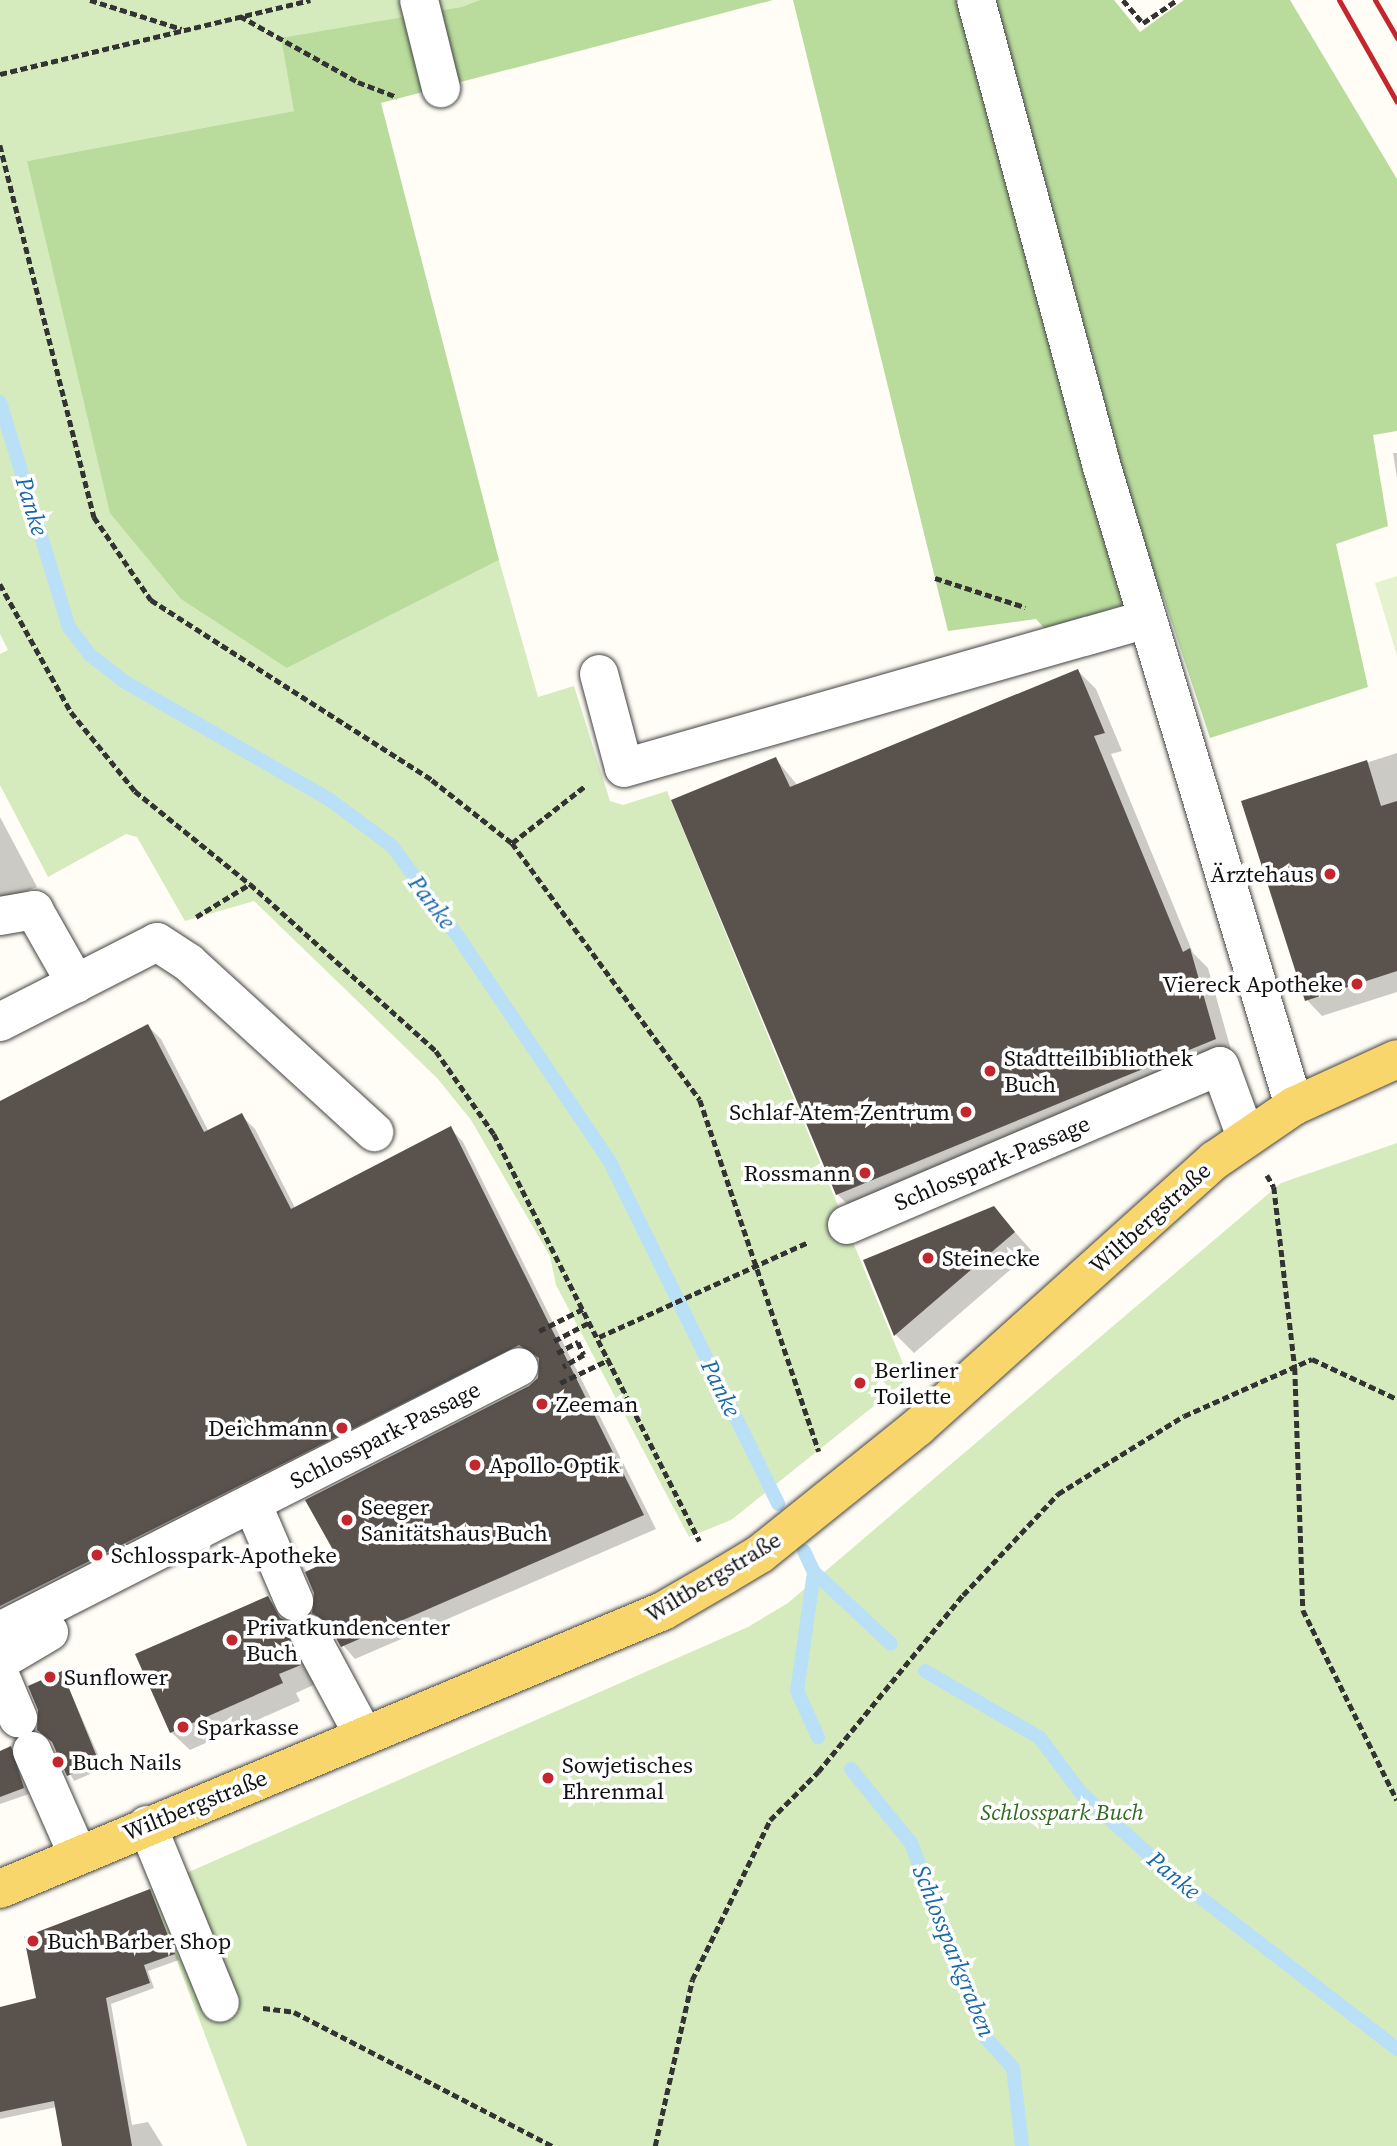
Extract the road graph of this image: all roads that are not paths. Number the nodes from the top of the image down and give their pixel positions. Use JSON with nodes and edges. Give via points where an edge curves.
{"nodes":[{"id":1,"x":419,"y":0,"type":"edge"},
{"id":2,"x":976,"y":0,"type":"edge"},
{"id":3,"x":425,"y":95,"type":"road end"},
{"id":4,"x":1147,"y":619,"type":"junction"},
{"id":5,"x":599,"y":674,"type":"dead end"},
{"id":6,"x":0,"y":916,"type":"edge"},
{"id":7,"x":76,"y":984,"type":"junction"},
{"id":8,"x":0,"y":1022,"type":"edge"},
{"id":9,"x":1397,"y":1059,"type":"edge"},
{"id":10,"x":1294,"y":1106,"type":"junction"},
{"id":11,"x":374,"y":1132,"type":"dead end"},
{"id":12,"x":1246,"y":1138,"type":"junction"},
{"id":13,"x":847,"y":1225,"type":"road end"},
{"id":14,"x":526,"y":1351,"type":"road end"},
{"id":15,"x":252,"y":1503,"type":"junction"},
{"id":16,"x":38,"y":1612,"type":"junction"},
{"id":17,"x":0,"y":1632,"type":"edge"},
{"id":18,"x":0,"y":1661,"type":"edge"},
{"id":19,"x":0,"y":1675,"type":"edge"},
{"id":20,"x":364,"y":1736,"type":"junction"},
{"id":21,"x":147,"y":1825,"type":"junction"},
{"id":22,"x":77,"y":1853,"type":"junction"},
{"id":23,"x":0,"y":1889,"type":"edge"},
{"id":24,"x":220,"y":2003,"type":"road end"}],
"edges":[{"from":1,"to":3,"type":"street"},
{"from":2,"to":4,"type":"street"},
{"from":4,"to":5,"type":"street","via":[[624,768]]},
{"from":4,"to":10,"type":"street"},
{"from":6,"to":7,"type":"street","via":[[34,910]]},
{"from":7,"to":8,"type":"street"},
{"from":7,"to":11,"type":"street","via":[[157,942],[189,963]]},
{"from":9,"to":10,"type":"main road","name":"Wiltbergstraße"},
{"from":10,"to":12,"type":"main road","name":"Wiltbergstraße"},
{"from":12,"to":13,"type":"street","name":"Schlosspark-Passage","via":[[1220,1066]]},
{"from":12,"to":20,"type":"main road","name":"Wiltbergstraße","via":[[1214,1160],[846,1488],[725,1575],[663,1611]]},
{"from":14,"to":15,"type":"street","name":"Schlosspark-Passage"},
{"from":15,"to":16,"type":"street","name":"Schlosspark-Passage"},
{"from":15,"to":20,"type":"street","via":[[301,1617]]},
{"from":16,"to":17,"type":"street","name":"Schlosspark-Passage"},
{"from":16,"to":18,"type":"street","via":[[51,1635]]},
{"from":19,"to":22,"type":"street"},
{"from":20,"to":21,"type":"main road","name":"Wiltbergstraße"},
{"from":21,"to":22,"type":"main road","name":"Wiltbergstraße"},
{"from":21,"to":24,"type":"street"},
{"from":22,"to":23,"type":"main road","name":"Wiltbergstraße"}]}
